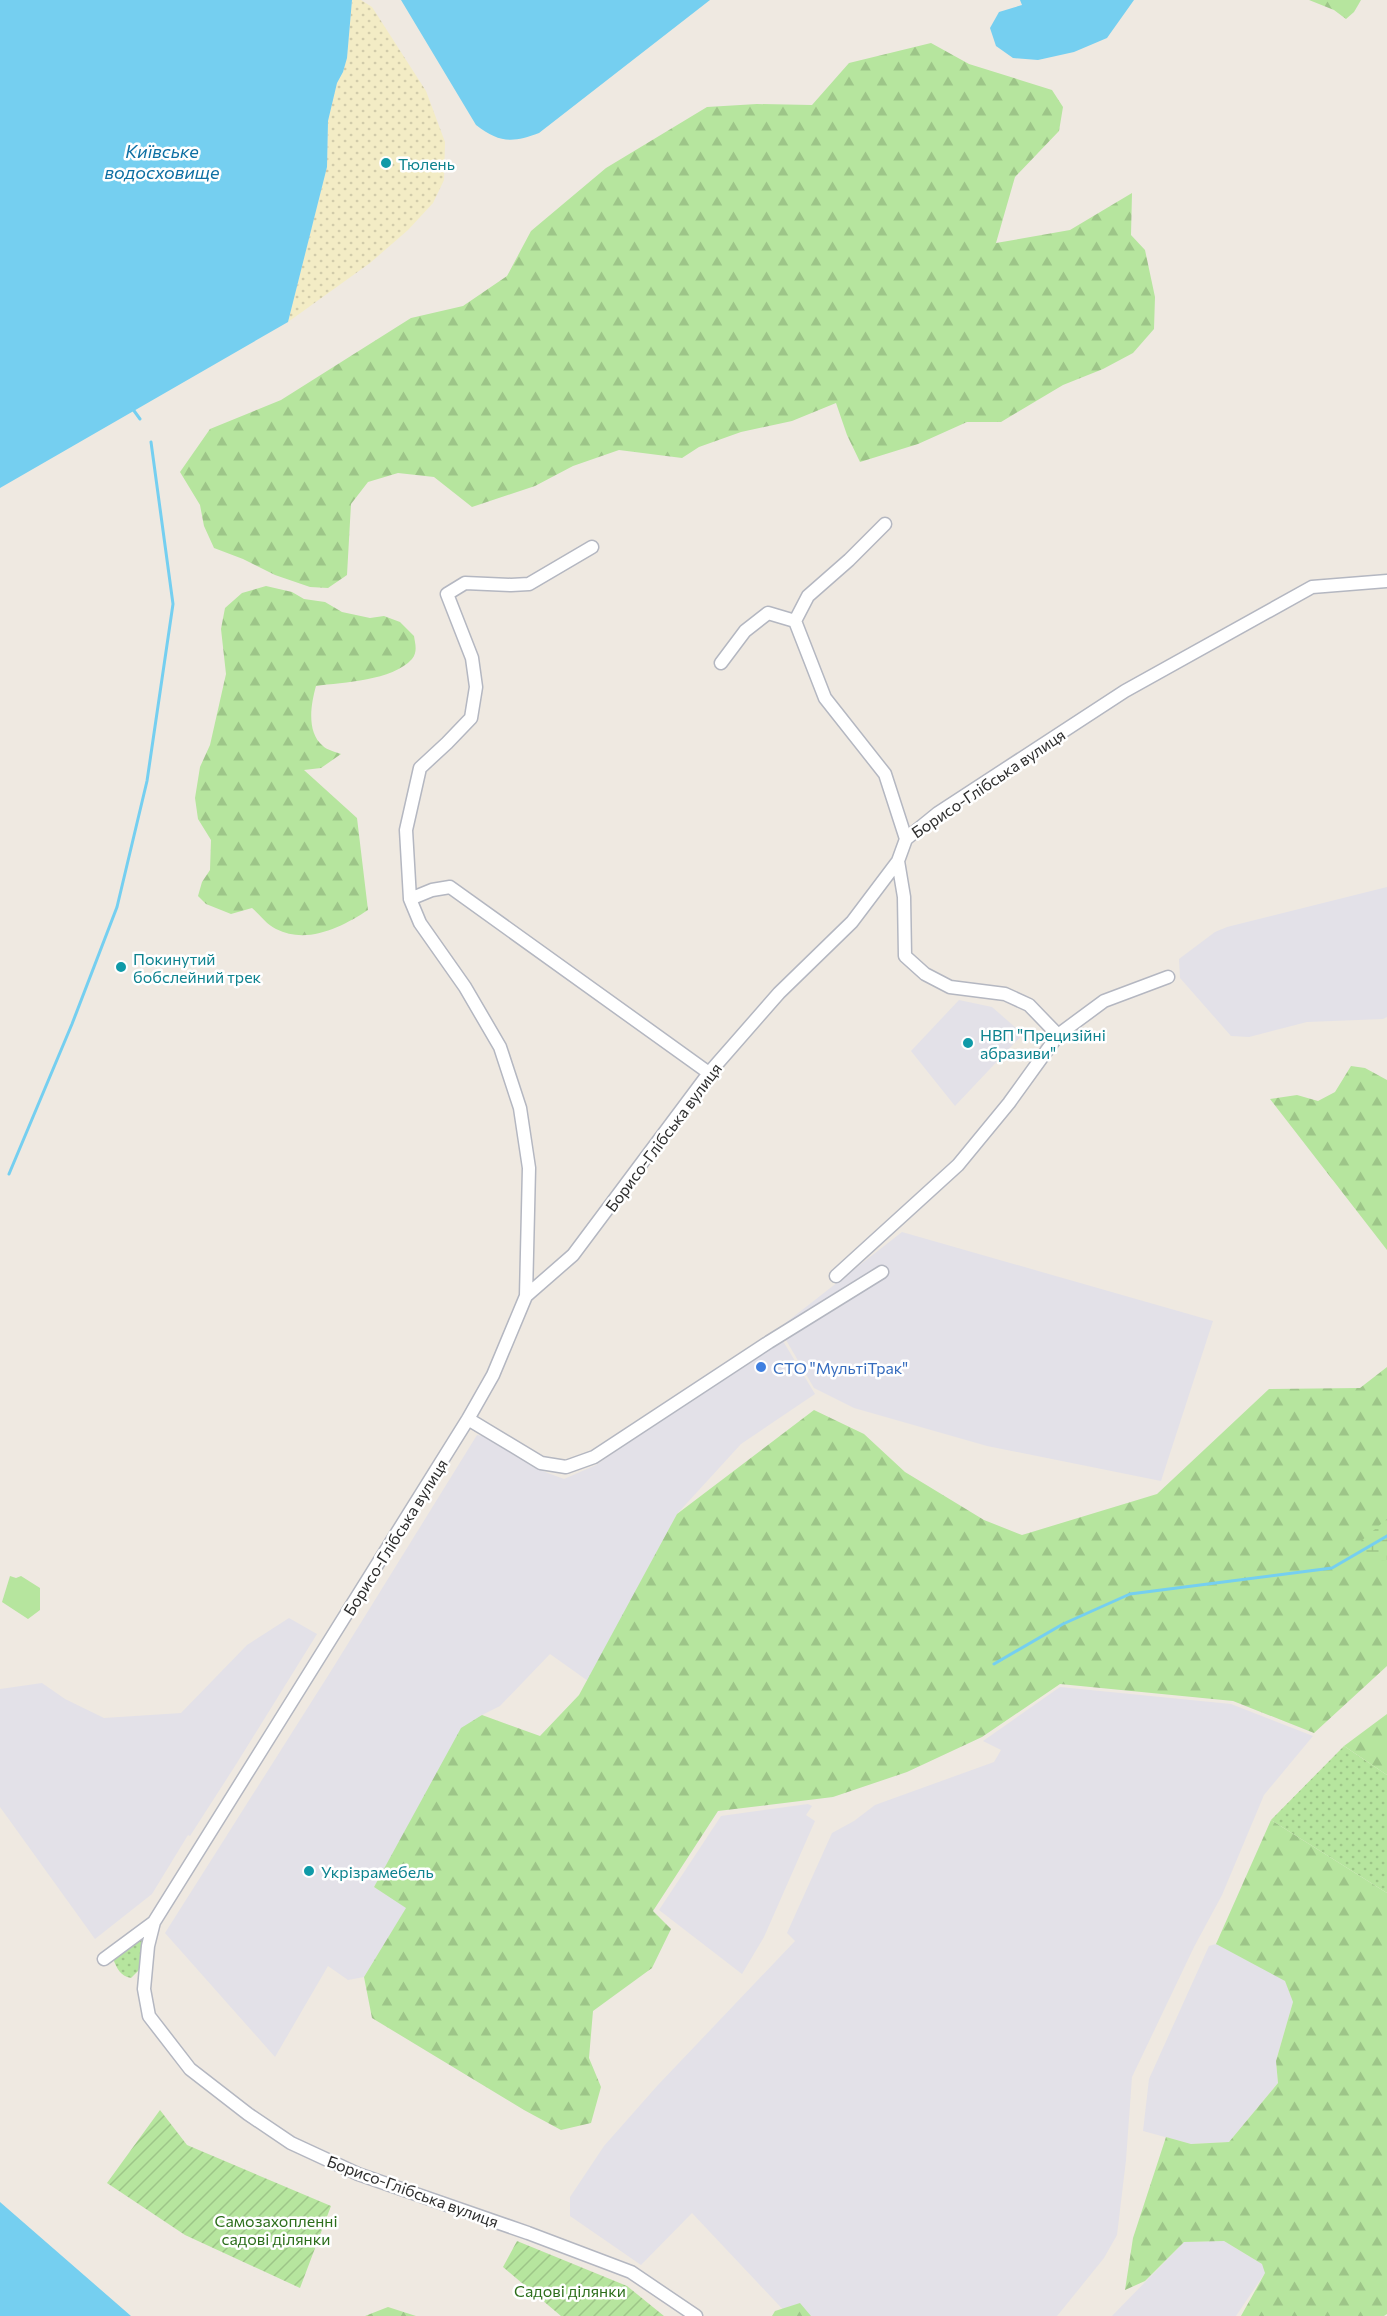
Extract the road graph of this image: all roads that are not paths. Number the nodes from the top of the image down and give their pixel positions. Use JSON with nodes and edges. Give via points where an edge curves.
{"nodes":[{"id":1,"x":885,"y":524,"type":"dead end"},
{"id":2,"x":592,"y":547,"type":"dead end"},
{"id":3,"x":1387,"y":582,"type":"edge"},
{"id":4,"x":795,"y":621,"type":"junction"},
{"id":5,"x":721,"y":663,"type":"dead end"},
{"id":6,"x":906,"y":839,"type":"junction"},
{"id":7,"x":898,"y":861,"type":"junction"},
{"id":8,"x":410,"y":899,"type":"junction"},
{"id":9,"x":1168,"y":977,"type":"dead end"},
{"id":10,"x":1058,"y":1035,"type":"junction"},
{"id":11,"x":709,"y":1073,"type":"junction"},
{"id":12,"x":882,"y":1272,"type":"dead end"},
{"id":13,"x":836,"y":1276,"type":"dead end"},
{"id":14,"x":526,"y":1296,"type":"junction"},
{"id":15,"x":468,"y":1419,"type":"junction"},
{"id":16,"x":154,"y":1922,"type":"junction"},
{"id":17,"x":104,"y":1959,"type":"dead end"},
{"id":18,"x":696,"y":2316,"type":"edge"}],
"edges":[{"from":1,"to":4,"type":"street","via":[[808,596]]},
{"from":2,"to":8,"type":"street","via":[[529,584],[465,583],[447,594],[471,658],[476,687],[471,717],[420,768],[406,830]]},
{"from":3,"to":6,"type":"street","name":"Борисо-Глібська вулиця","via":[[1312,587],[1125,691],[938,813]]},
{"from":4,"to":5,"type":"street","via":[[768,613],[745,631]]},
{"from":4,"to":6,"type":"street","via":[[825,698],[885,774]]},
{"from":6,"to":7,"type":"street","name":"Борисо-Глібська вулиця"},
{"from":7,"to":10,"type":"street","via":[[904,897],[905,956],[925,974],[950,987],[1005,994],[1029,1005]]},
{"from":7,"to":11,"type":"street","name":"Борисо-Глібська вулиця","via":[[852,922],[779,993]]},
{"from":8,"to":11,"type":"street","via":[[450,887]]},
{"from":8,"to":14,"type":"street","via":[[420,923],[465,987],[500,1047],[520,1108],[529,1168]]},
{"from":9,"to":10,"type":"street","via":[[1104,1001]]},
{"from":10,"to":13,"type":"street","via":[[958,1165]]},
{"from":11,"to":14,"type":"street","name":"Борисо-Глібська вулиця","via":[[573,1255]]},
{"from":12,"to":15,"type":"street","via":[[594,1457],[566,1467],[541,1463]]},
{"from":14,"to":15,"type":"street","name":"Борисо-Глібська вулиця","via":[[494,1375]]},
{"from":15,"to":16,"type":"street","name":"Борисо-Глібська вулиця"},
{"from":16,"to":17,"type":"street","name":"Борисо-Глібська вулиця"},
{"from":16,"to":18,"type":"street","name":"Борисо-Глібська вулиця","via":[[147,1946],[144,1989],[149,2016],[190,2069],[248,2114],[291,2143],[358,2174],[632,2272]]}]}
